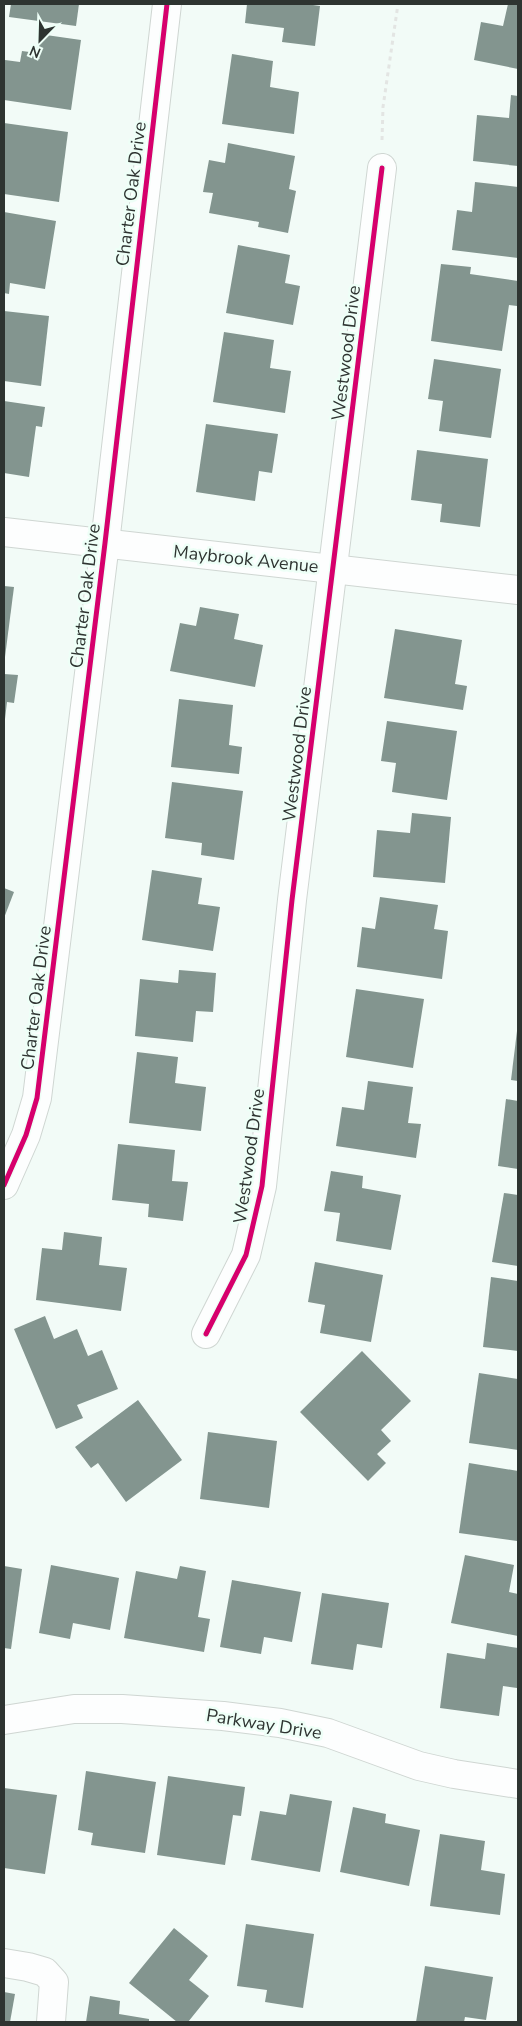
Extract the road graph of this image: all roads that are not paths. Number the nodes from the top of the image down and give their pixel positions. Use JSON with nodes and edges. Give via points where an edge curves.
{"nodes":[{"id":1,"x":167,"y":4,"type":"edge"},
{"id":2,"x":382,"y":168,"type":"road end"},
{"id":3,"x":4,"y":532,"type":"edge"},
{"id":4,"x":105,"y":543,"type":"junction"},
{"id":5,"x":334,"y":569,"type":"junction"},
{"id":6,"x":518,"y":590,"type":"edge"},
{"id":7,"x":4,"y":1185,"type":"edge"},
{"id":8,"x":206,"y":1334,"type":"dead end"},
{"id":9,"x":4,"y":1720,"type":"edge"},
{"id":10,"x":518,"y":1784,"type":"edge"},
{"id":11,"x":4,"y":1963,"type":"edge"},
{"id":12,"x":51,"y":2022,"type":"edge"}],
"edges":[{"from":1,"to":4,"type":"street","name":"Charter Oak Drive"},
{"from":2,"to":5,"type":"street","name":"Westwood Drive"},
{"from":3,"to":4,"type":"street","name":"Maybrook Avenue"},
{"from":4,"to":5,"type":"street","name":"Maybrook Avenue"},
{"from":4,"to":7,"type":"street","name":"Charter Oak Drive","via":[[37,1098],[26,1135]]},
{"from":5,"to":6,"type":"street","name":"Maybrook Avenue"},
{"from":5,"to":8,"type":"street","name":"Westwood Drive","via":[[292,900],[262,1186],[246,1255]]},
{"from":9,"to":10,"type":"street","name":"Parkway Drive","via":[[74,1709],[233,1717],[328,1734],[419,1766]]},
{"from":11,"to":12,"type":"street","via":[[45,1972],[54,1982]]}]}
